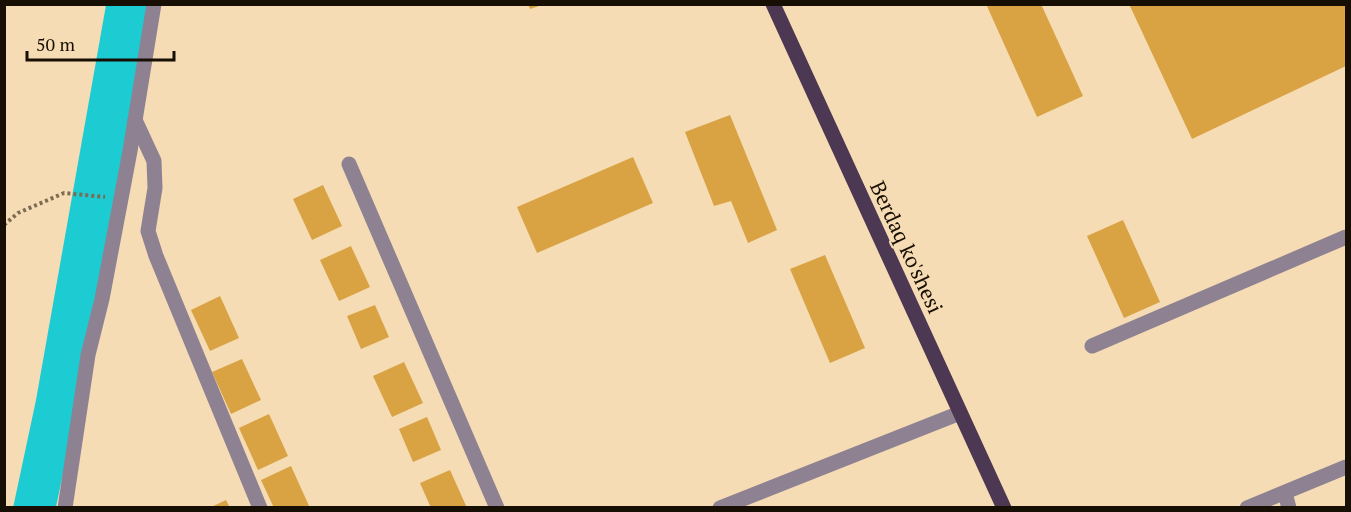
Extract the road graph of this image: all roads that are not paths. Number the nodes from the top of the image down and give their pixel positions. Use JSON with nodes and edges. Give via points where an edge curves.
{"nodes":[{"id":1,"x":154,"y":4,"type":"edge"},
{"id":2,"x":772,"y":4,"type":"edge"},
{"id":3,"x":135,"y":120,"type":"junction"},
{"id":4,"x":349,"y":164,"type":"dead end"},
{"id":5,"x":1347,"y":237,"type":"edge"},
{"id":6,"x":1092,"y":346,"type":"dead end"},
{"id":7,"x":960,"y":413,"type":"junction"},
{"id":8,"x":1347,"y":467,"type":"edge"},
{"id":9,"x":1287,"y":500,"type":"edge"},
{"id":10,"x":65,"y":507,"type":"edge"},
{"id":11,"x":260,"y":507,"type":"edge"},
{"id":12,"x":497,"y":507,"type":"edge"},
{"id":13,"x":720,"y":507,"type":"edge"},
{"id":14,"x":1004,"y":507,"type":"edge"},
{"id":15,"x":1247,"y":507,"type":"edge"}],
"edges":[{"from":1,"to":3,"type":"street"},
{"from":2,"to":7,"type":"main road","name":"Berdaq ko'shesi"},
{"from":3,"to":10,"type":"street","via":[[88,355]]},
{"from":3,"to":11,"type":"street","via":[[154,161],[148,231],[156,256]]},
{"from":4,"to":12,"type":"street"},
{"from":5,"to":6,"type":"street"},
{"from":7,"to":13,"type":"street"},
{"from":7,"to":14,"type":"main road","name":"Berdaq ko'shesi"},
{"from":8,"to":9,"type":"street"},
{"from":9,"to":15,"type":"street"}]}
